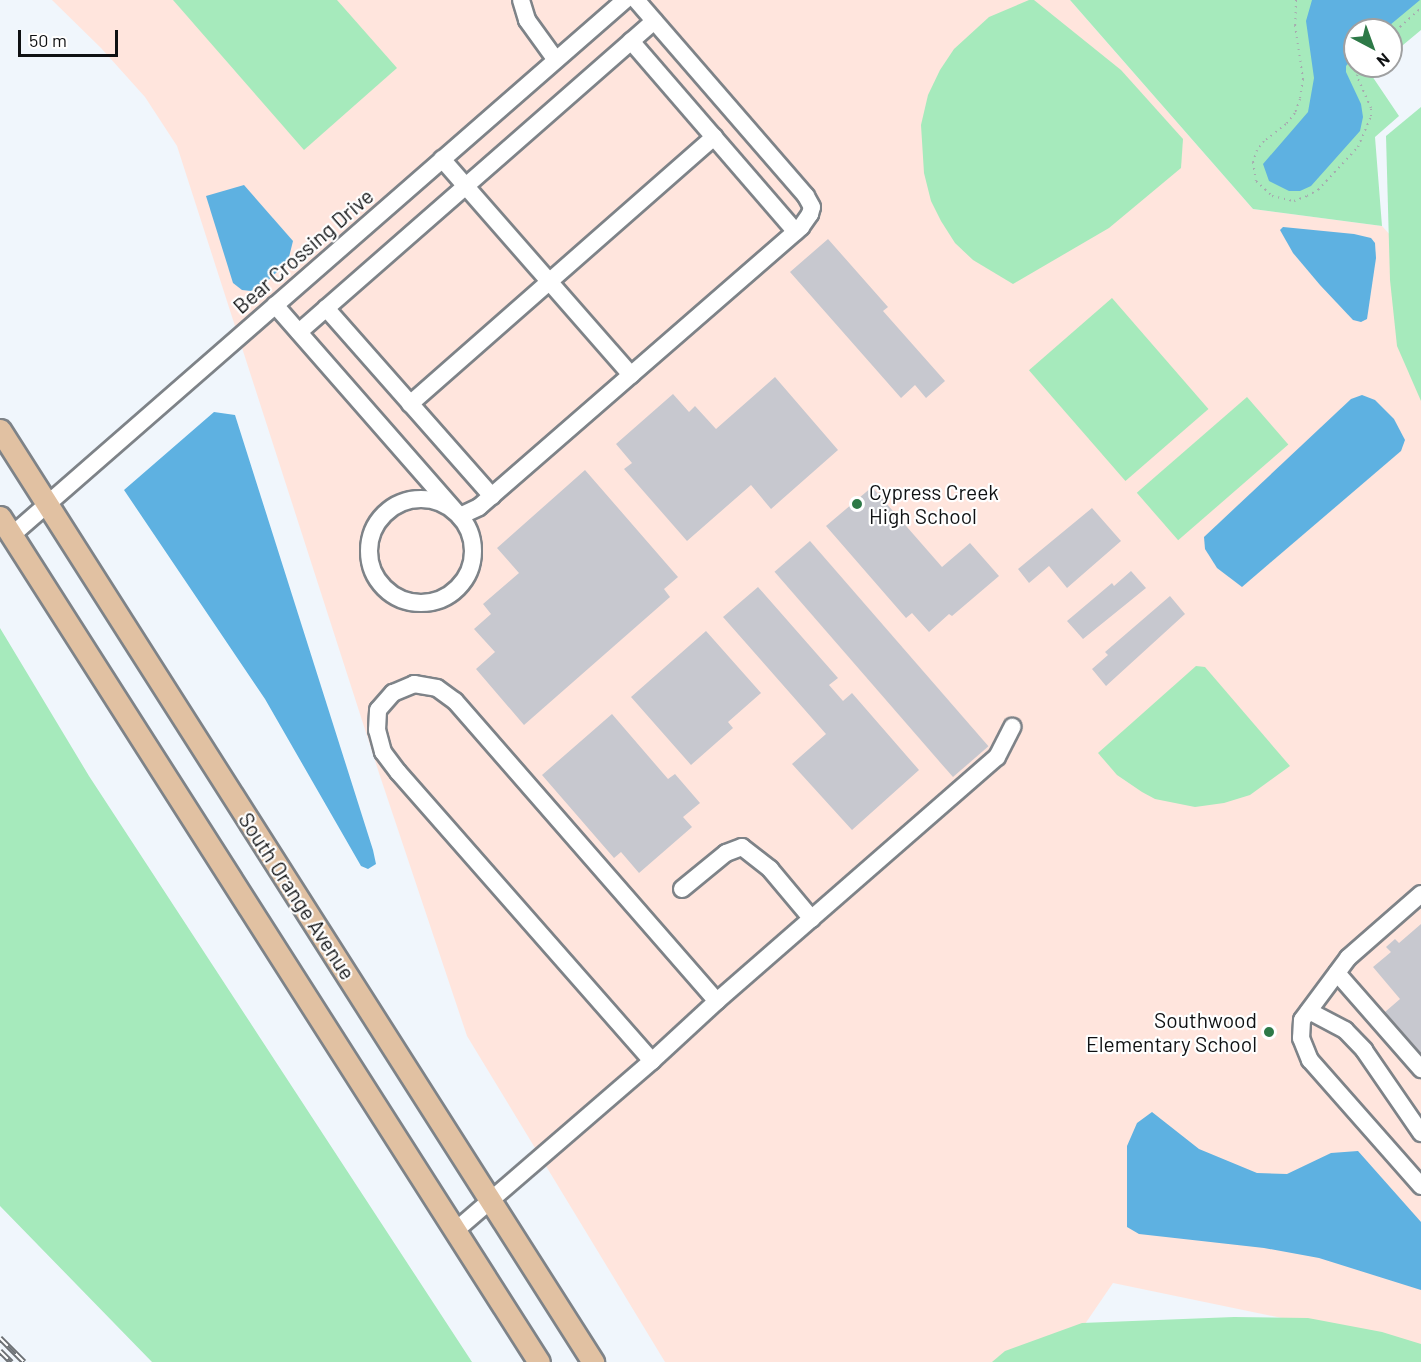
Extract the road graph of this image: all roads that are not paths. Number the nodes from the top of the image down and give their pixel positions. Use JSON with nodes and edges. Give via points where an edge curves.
{"nodes":[{"id":1,"x":521,"y":0,"type":"edge"},
{"id":2,"x":636,"y":0,"type":"edge"},
{"id":3,"x":615,"y":3,"type":"edge"},
{"id":4,"x":654,"y":21,"type":"junction"},
{"id":5,"x":631,"y":41,"type":"junction"},
{"id":6,"x":556,"y":60,"type":"junction"},
{"id":7,"x":714,"y":137,"type":"junction"},
{"id":8,"x":442,"y":159,"type":"junction"},
{"id":9,"x":465,"y":186,"type":"junction"},
{"id":10,"x":796,"y":232,"type":"junction"},
{"id":11,"x":549,"y":283,"type":"junction"},
{"id":12,"x":275,"y":305,"type":"junction"},
{"id":13,"x":326,"y":308,"type":"junction"},
{"id":14,"x":299,"y":332,"type":"junction"},
{"id":15,"x":631,"y":375,"type":"junction"},
{"id":16,"x":410,"y":404,"type":"junction"},
{"id":17,"x":0,"y":430,"type":"edge"},
{"id":18,"x":492,"y":496,"type":"junction"},
{"id":19,"x":47,"y":504,"type":"junction"},
{"id":20,"x":460,"y":516,"type":"junction"},
{"id":21,"x":0,"y":517,"type":"edge"},
{"id":22,"x":12,"y":535,"type":"junction"},
{"id":23,"x":1012,"y":727,"type":"dead end"},
{"id":24,"x":682,"y":889,"type":"dead end"},
{"id":25,"x":1421,"y":894,"type":"edge"},
{"id":26,"x":812,"y":919,"type":"junction"},
{"id":27,"x":1337,"y":973,"type":"junction"},
{"id":28,"x":717,"y":1001,"type":"junction"},
{"id":29,"x":1309,"y":1011,"type":"junction"},
{"id":30,"x":652,"y":1061,"type":"junction"},
{"id":31,"x":1421,"y":1069,"type":"edge"},
{"id":32,"x":1421,"y":1133,"type":"edge"},
{"id":33,"x":1421,"y":1186,"type":"edge"},
{"id":34,"x":492,"y":1201,"type":"junction"},
{"id":35,"x":455,"y":1231,"type":"junction"},
{"id":36,"x":539,"y":1362,"type":"edge"},
{"id":37,"x":593,"y":1362,"type":"edge"}],
"edges":[{"from":1,"to":6,"type":"street","via":[[527,20]]},
{"from":2,"to":4,"type":"street"},
{"from":3,"to":6,"type":"street","name":"Bear Crossing Drive"},
{"from":4,"to":5,"type":"street"},
{"from":4,"to":10,"type":"street","via":[[810,201],[810,214]]},
{"from":5,"to":7,"type":"street"},
{"from":5,"to":9,"type":"street"},
{"from":6,"to":8,"type":"street","name":"Bear Crossing Drive"},
{"from":7,"to":10,"type":"street"},
{"from":7,"to":11,"type":"street"},
{"from":8,"to":9,"type":"street"},
{"from":8,"to":12,"type":"street","name":"Bear Crossing Drive"},
{"from":9,"to":11,"type":"street"},
{"from":9,"to":13,"type":"street"},
{"from":10,"to":15,"type":"street"},
{"from":11,"to":15,"type":"street"},
{"from":11,"to":16,"type":"street"},
{"from":12,"to":14,"type":"street"},
{"from":12,"to":19,"type":"street","name":"Bear Crossing Drive"},
{"from":13,"to":14,"type":"street"},
{"from":13,"to":16,"type":"street"},
{"from":14,"to":20,"type":"street"},
{"from":15,"to":18,"type":"street"},
{"from":16,"to":18,"type":"street"},
{"from":17,"to":19,"type":"main road","name":"South Orange Avenue"},
{"from":18,"to":20,"type":"street"},
{"from":19,"to":22,"type":"street","name":"Bear Crossing Drive"},
{"from":19,"to":34,"type":"main road","name":"South Orange Avenue"},
{"from":20,"to":20,"type":"street","via":[[435,500],[402,502],[387,511],[373,533],[369,559],[386,590],[400,600],[418,604],[435,602],[461,586],[469,573],[473,543]]},
{"from":21,"to":22,"type":"main road"},
{"from":22,"to":35,"type":"main road"},
{"from":23,"to":26,"type":"street","via":[[997,757]]},
{"from":24,"to":26,"type":"street","via":[[726,853],[742,847],[770,869]]},
{"from":25,"to":27,"type":"street","via":[[1348,958]]},
{"from":26,"to":28,"type":"street"},
{"from":27,"to":29,"type":"street"},
{"from":27,"to":31,"type":"street"},
{"from":28,"to":30,"type":"street"},
{"from":28,"to":30,"type":"street","via":[[455,701],[437,688],[414,684],[393,693],[378,710],[377,730],[383,752]]},
{"from":29,"to":32,"type":"street","via":[[1345,1030],[1364,1050]]},
{"from":29,"to":33,"type":"street","via":[[1302,1020],[1301,1038],[1310,1060]]},
{"from":30,"to":34,"type":"street"},
{"from":34,"to":35,"type":"street"},
{"from":34,"to":37,"type":"main road","name":"South Orange Avenue"},
{"from":35,"to":36,"type":"main road"}]}
